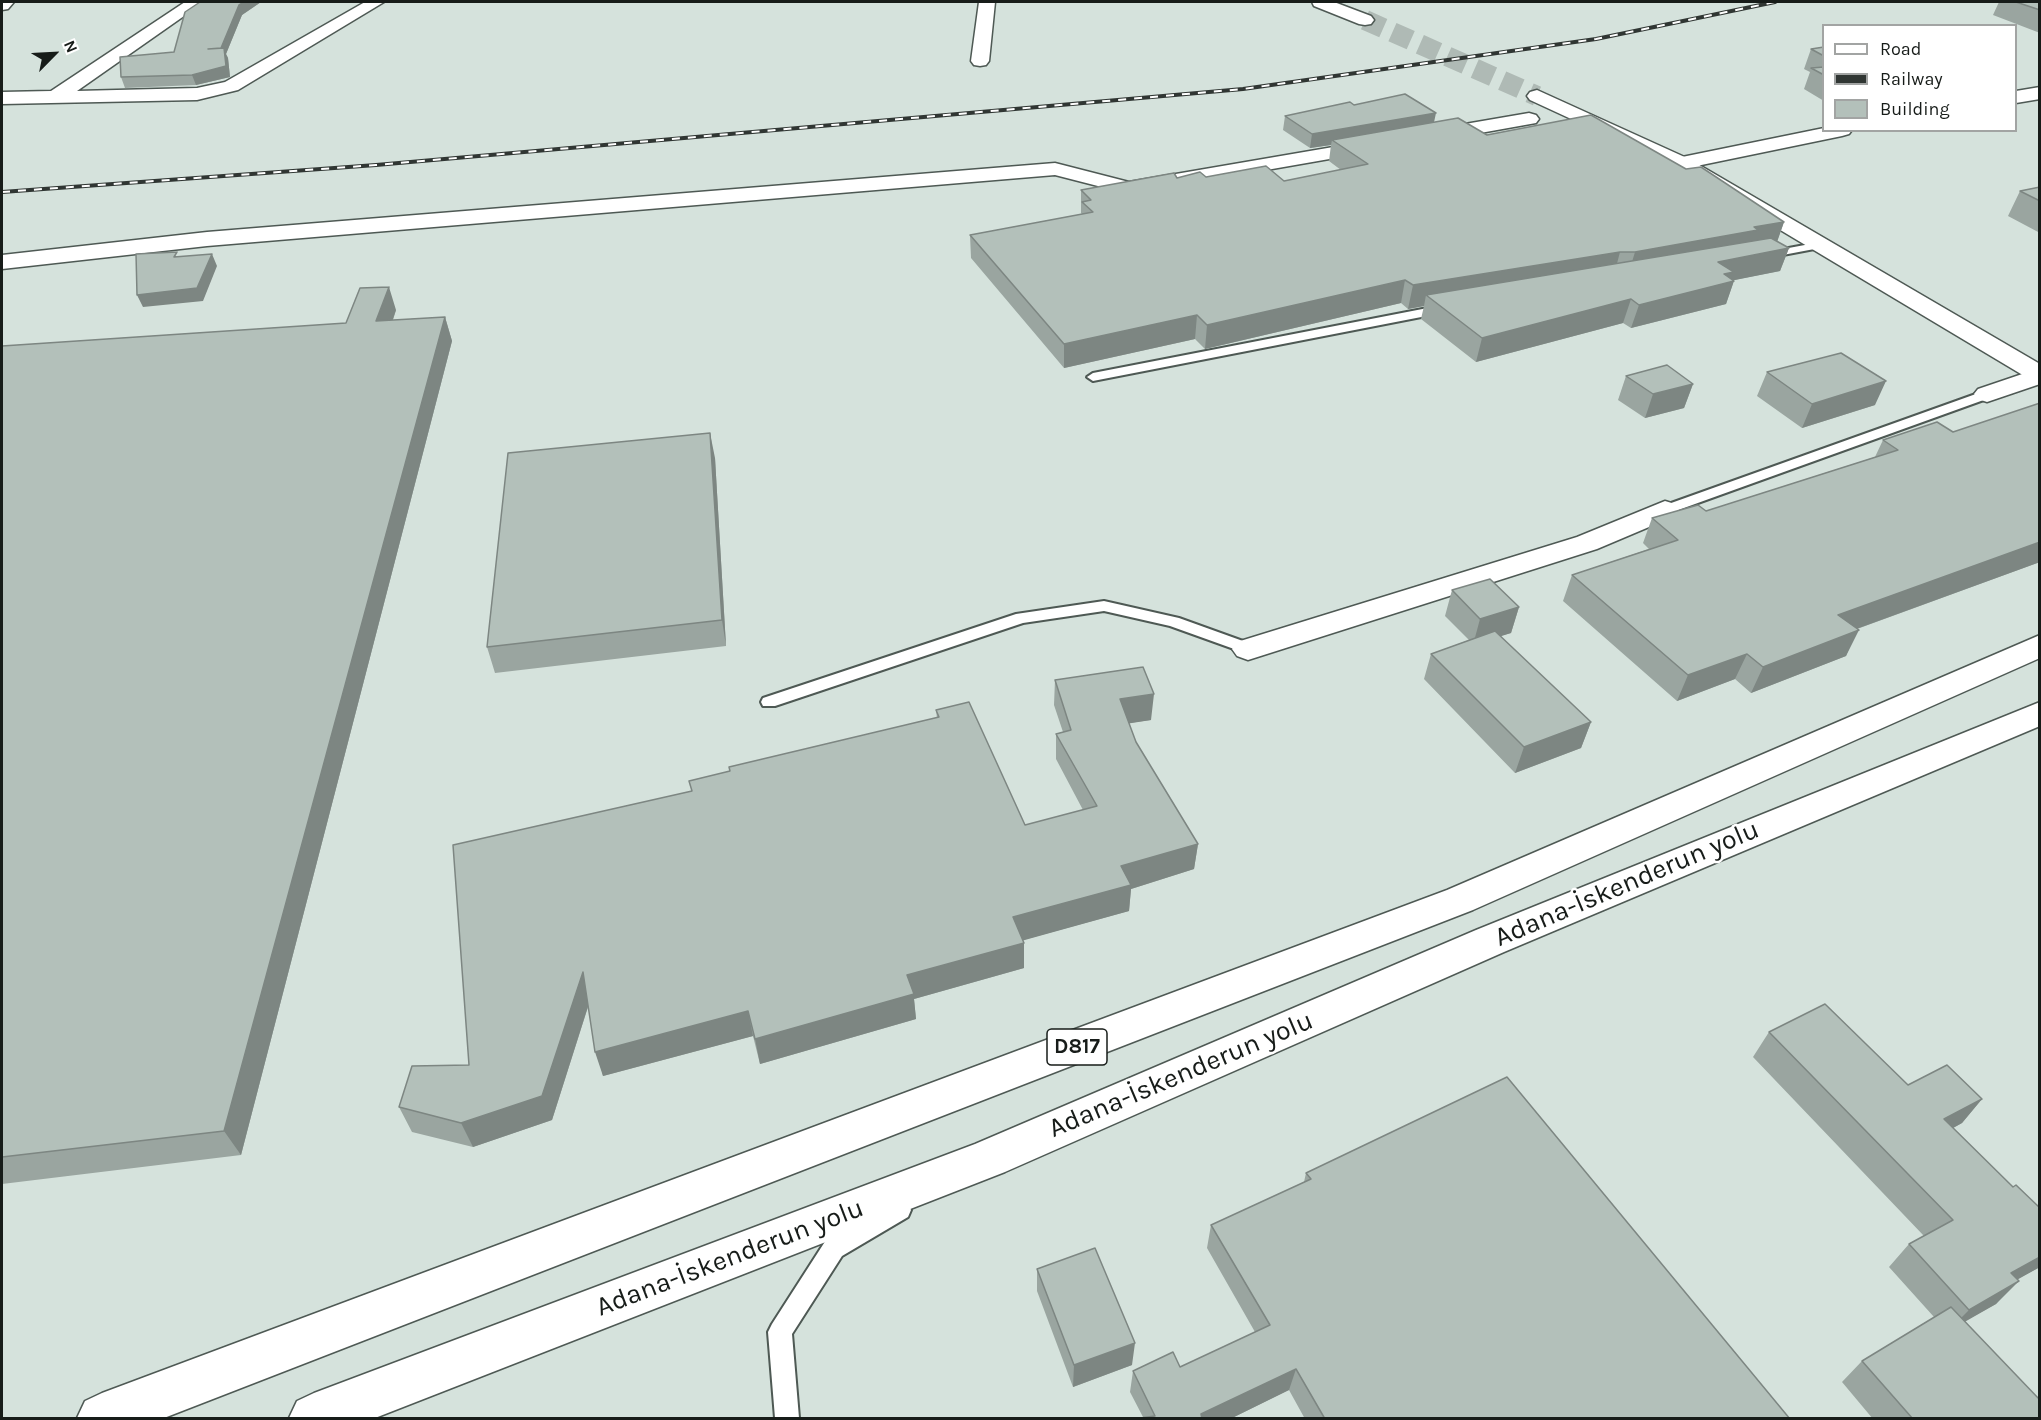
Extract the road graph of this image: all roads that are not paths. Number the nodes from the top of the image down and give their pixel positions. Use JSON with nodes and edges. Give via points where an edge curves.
{"nodes":[{"id":1,"x":6,"y":2,"type":"edge"},
{"id":2,"x":196,"y":2,"type":"edge"},
{"id":3,"x":376,"y":2,"type":"edge"},
{"id":4,"x":987,"y":2,"type":"edge"},
{"id":5,"x":1320,"y":2,"type":"edge"},
{"id":6,"x":2,"y":5,"type":"edge"},
{"id":7,"x":1365,"y":20,"type":"tunnel mouth"},
{"id":8,"x":980,"y":61,"type":"dead end"},
{"id":9,"x":2040,"y":93,"type":"edge"},
{"id":10,"x":1537,"y":96,"type":"tunnel mouth"},
{"id":11,"x":55,"y":97,"type":"junction"},
{"id":12,"x":2017,"y":97,"type":"edge"},
{"id":13,"x":2,"y":98,"type":"edge"},
{"id":14,"x":1529,"y":119,"type":"dead end"},
{"id":15,"x":1832,"y":132,"type":"edge"},
{"id":16,"x":1682,"y":163,"type":"junction"},
{"id":17,"x":1821,"y":245,"type":"junction"},
{"id":18,"x":1753,"y":258,"type":"edge"},
{"id":19,"x":2,"y":262,"type":"edge"},
{"id":20,"x":1461,"y":306,"type":"edge"},
{"id":21,"x":2040,"y":375,"type":"edge"},
{"id":22,"x":1093,"y":377,"type":"dead end"},
{"id":23,"x":1987,"y":394,"type":"joint"},
{"id":24,"x":1665,"y":510,"type":"joint"},
{"id":25,"x":2040,"y":645,"type":"edge"},
{"id":26,"x":1248,"y":649,"type":"joint"},
{"id":27,"x":769,"y":702,"type":"dead end"},
{"id":28,"x":2040,"y":713,"type":"edge"},
{"id":29,"x":990,"y":1158,"type":"junction"},
{"id":30,"x":102,"y":1419,"type":"edge"},
{"id":31,"x":314,"y":1419,"type":"edge"},
{"id":32,"x":787,"y":1419,"type":"edge"}],
"edges":[{"from":1,"to":6,"type":"main road"},
{"from":2,"to":11,"type":"main road"},
{"from":3,"to":11,"type":"main road","via":[[231,86],[197,94]]},
{"from":4,"to":8,"type":"main road"},
{"from":5,"to":7,"type":"main road"},
{"from":9,"to":12,"type":"main road"},
{"from":10,"to":16,"type":"main road"},
{"from":11,"to":13,"type":"main road"},
{"from":14,"to":19,"type":"main road","via":[[1129,188],[1055,169],[207,239]]},
{"from":15,"to":16,"type":"main road"},
{"from":16,"to":17,"type":"main road"},
{"from":17,"to":18,"type":"lane"},
{"from":17,"to":21,"type":"main road"},
{"from":20,"to":22,"type":"lane"},
{"from":21,"to":23,"type":"main road"},
{"from":23,"to":24,"type":"lane"},
{"from":24,"to":26,"type":"main road","via":[[1587,543]]},
{"from":25,"to":30,"type":"main road","number":"D817","via":[[1460,900]]},
{"from":26,"to":27,"type":"lane","via":[[1174,621],[1104,606],[1021,618]]},
{"from":28,"to":29,"type":"main road","name":"Adana-İskenderun yolu","via":[[1501,936]]},
{"from":29,"to":31,"type":"main road","name":"Adana-İskenderun yolu"},
{"from":29,"to":32,"type":"lane","via":[[834,1248],[780,1332]]}]}
